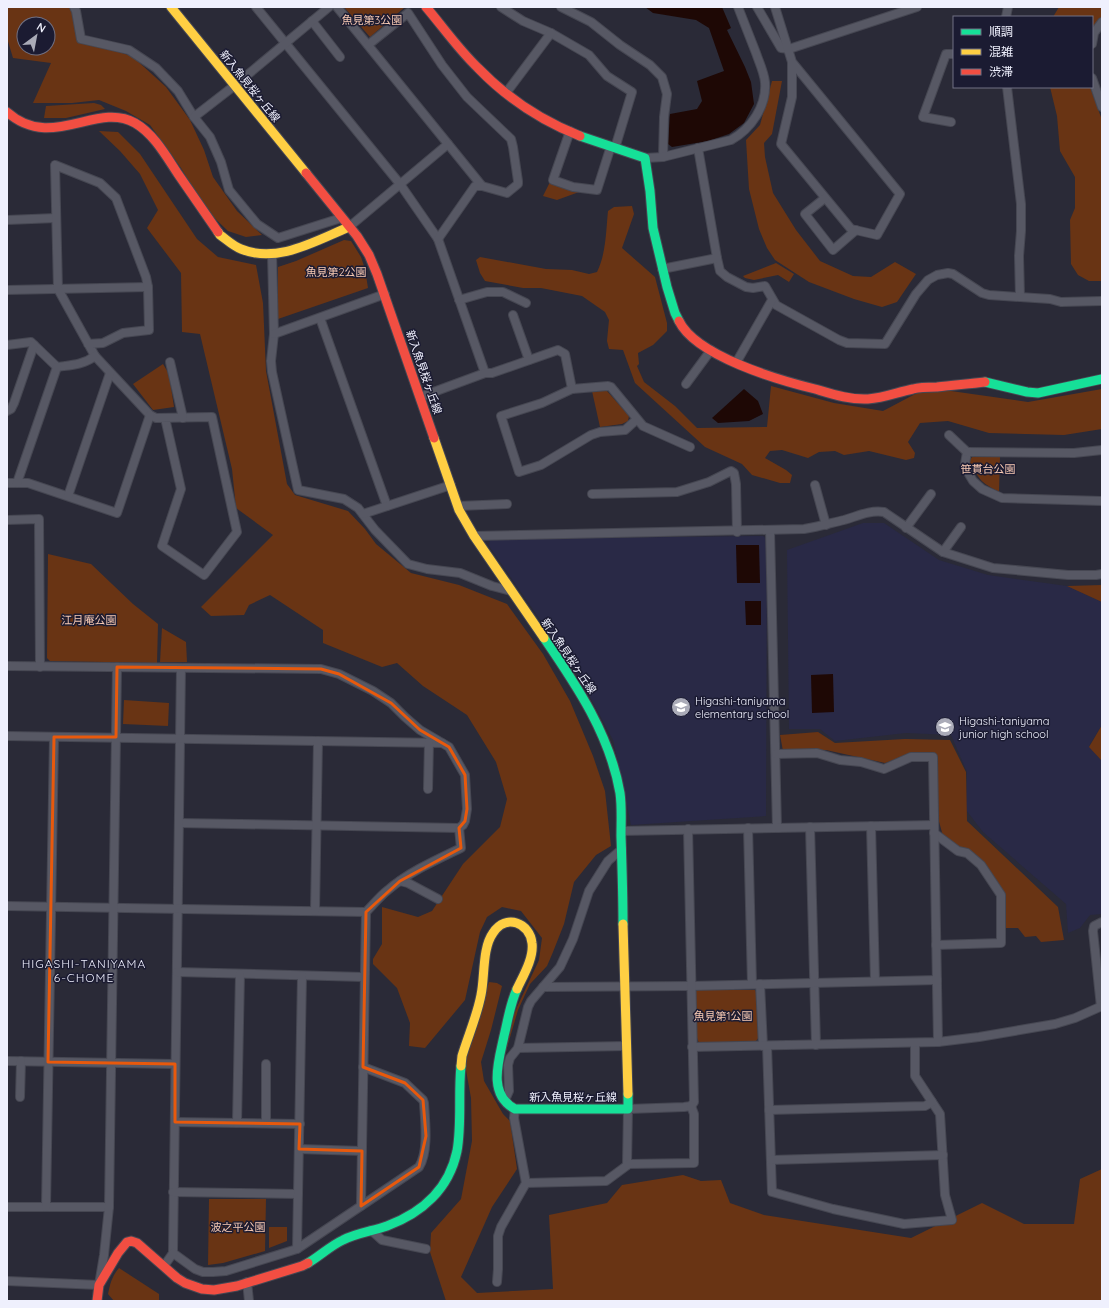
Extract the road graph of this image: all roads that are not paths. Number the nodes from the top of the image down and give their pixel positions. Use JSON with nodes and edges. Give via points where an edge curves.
{"nodes":[{"id":1,"x":74,"y":7,"type":"edge"},
{"id":2,"x":171,"y":7,"type":"edge"},
{"id":3,"x":256,"y":7,"type":"edge"},
{"id":4,"x":329,"y":7,"type":"edge"},
{"id":5,"x":337,"y":7,"type":"edge"},
{"id":6,"x":426,"y":7,"type":"edge"},
{"id":7,"x":501,"y":7,"type":"edge"},
{"id":8,"x":561,"y":7,"type":"edge"},
{"id":9,"x":738,"y":7,"type":"edge"},
{"id":10,"x":757,"y":7,"type":"edge"},
{"id":11,"x":775,"y":7,"type":"edge"},
{"id":12,"x":917,"y":7,"type":"edge"},
{"id":13,"x":312,"y":22,"type":"junction"},
{"id":14,"x":1102,"y":22,"type":"edge"},
{"id":15,"x":551,"y":33,"type":"junction"},
{"id":16,"x":1093,"y":38,"type":"edge"},
{"id":17,"x":285,"y":43,"type":"junction"},
{"id":18,"x":368,"y":45,"type":"junction"},
{"id":19,"x":789,"y":49,"type":"junction"},
{"id":20,"x":953,"y":54,"type":"edge"},
{"id":21,"x":340,"y":57,"type":"dead end"},
{"id":22,"x":792,"y":62,"type":"junction"},
{"id":23,"x":1093,"y":81,"type":"edge"},
{"id":24,"x":234,"y":86,"type":"junction"},
{"id":25,"x":1007,"y":88,"type":"edge"},
{"id":26,"x":506,"y":93,"type":"junction"},
{"id":27,"x":1102,"y":107,"type":"edge"},
{"id":28,"x":7,"y":112,"type":"edge"},
{"id":29,"x":194,"y":117,"type":"junction"},
{"id":30,"x":951,"y":122,"type":"dead end"},
{"id":31,"x":570,"y":131,"type":"junction"},
{"id":32,"x":448,"y":144,"type":"junction"},
{"id":33,"x":613,"y":147,"type":"junction"},
{"id":34,"x":698,"y":148,"type":"junction"},
{"id":35,"x":663,"y":157,"type":"junction"},
{"id":36,"x":645,"y":158,"type":"junction"},
{"id":37,"x":400,"y":184,"type":"junction"},
{"id":38,"x":482,"y":186,"type":"junction"},
{"id":39,"x":825,"y":198,"type":"junction"},
{"id":40,"x":56,"y":218,"type":"junction"},
{"id":41,"x":341,"y":218,"type":"junction"},
{"id":42,"x":7,"y":220,"type":"edge"},
{"id":43,"x":349,"y":227,"type":"junction"},
{"id":44,"x":856,"y":230,"type":"junction"},
{"id":45,"x":438,"y":239,"type":"junction"},
{"id":46,"x":272,"y":254,"type":"junction"},
{"id":47,"x":717,"y":258,"type":"junction"},
{"id":48,"x":662,"y":269,"type":"junction"},
{"id":49,"x":148,"y":287,"type":"junction"},
{"id":50,"x":58,"y":289,"type":"junction"},
{"id":51,"x":7,"y":290,"type":"edge"},
{"id":52,"x":385,"y":294,"type":"junction"},
{"id":53,"x":1020,"y":297,"type":"junction"},
{"id":54,"x":459,"y":300,"type":"junction"},
{"id":55,"x":772,"y":300,"type":"junction"},
{"id":56,"x":1102,"y":301,"type":"edge"},
{"id":57,"x":526,"y":303,"type":"dead end"},
{"id":58,"x":513,"y":315,"type":"dead end"},
{"id":59,"x":320,"y":318,"type":"junction"},
{"id":60,"x":274,"y":334,"type":"junction"},
{"id":61,"x":88,"y":344,"type":"junction"},
{"id":62,"x":7,"y":345,"type":"edge"},
{"id":63,"x":34,"y":345,"type":"junction"},
{"id":64,"x":711,"y":350,"type":"junction"},
{"id":65,"x":94,"y":356,"type":"junction"},
{"id":66,"x":529,"y":360,"type":"junction"},
{"id":67,"x":170,"y":362,"type":"dead end"},
{"id":68,"x":736,"y":363,"type":"junction"},
{"id":69,"x":58,"y":367,"type":"junction"},
{"id":70,"x":110,"y":373,"type":"junction"},
{"id":71,"x":485,"y":373,"type":"junction"},
{"id":72,"x":1102,"y":379,"type":"edge"},
{"id":73,"x":686,"y":384,"type":"dead end"},
{"id":74,"x":572,"y":389,"type":"junction"},
{"id":75,"x":420,"y":398,"type":"junction"},
{"id":76,"x":7,"y":411,"type":"edge"},
{"id":77,"x":150,"y":415,"type":"junction"},
{"id":78,"x":165,"y":418,"type":"junction"},
{"id":79,"x":183,"y":418,"type":"junction"},
{"id":80,"x":636,"y":420,"type":"junction"},
{"id":81,"x":949,"y":436,"type":"dead end"},
{"id":82,"x":690,"y":447,"type":"dead end"},
{"id":83,"x":1102,"y":450,"type":"edge"},
{"id":84,"x":967,"y":452,"type":"junction"},
{"id":85,"x":17,"y":483,"type":"junction"},
{"id":86,"x":7,"y":484,"type":"edge"},
{"id":87,"x":451,"y":485,"type":"junction"},
{"id":88,"x":815,"y":486,"type":"dead end"},
{"id":89,"x":592,"y":494,"type":"dead end"},
{"id":90,"x":931,"y":494,"type":"dead end"},
{"id":91,"x":68,"y":496,"type":"junction"},
{"id":92,"x":1102,"y":501,"type":"edge"},
{"id":93,"x":507,"y":504,"type":"dead end"},
{"id":94,"x":387,"y":506,"type":"junction"},
{"id":95,"x":458,"y":506,"type":"junction"},
{"id":96,"x":363,"y":514,"type":"junction"},
{"id":97,"x":7,"y":520,"type":"edge"},
{"id":98,"x":826,"y":525,"type":"junction"},
{"id":99,"x":961,"y":527,"type":"dead end"},
{"id":100,"x":906,"y":528,"type":"junction"},
{"id":101,"x":770,"y":531,"type":"junction"},
{"id":102,"x":737,"y":532,"type":"junction"},
{"id":103,"x":474,"y":536,"type":"junction"},
{"id":104,"x":943,"y":552,"type":"junction"},
{"id":105,"x":1102,"y":574,"type":"edge"},
{"id":106,"x":511,"y":591,"type":"junction"},
{"id":107,"x":7,"y":666,"type":"edge"},
{"id":108,"x":40,"y":667,"type":"junction"},
{"id":109,"x":117,"y":667,"type":"junction"},
{"id":110,"x":181,"y":668,"type":"junction"},
{"id":111,"x":7,"y":736,"type":"edge"},
{"id":112,"x":54,"y":736,"type":"junction"},
{"id":113,"x":116,"y":737,"type":"junction"},
{"id":114,"x":180,"y":738,"type":"junction"},
{"id":115,"x":318,"y":740,"type":"junction"},
{"id":116,"x":429,"y":742,"type":"junction"},
{"id":117,"x":442,"y":743,"type":"junction"},
{"id":118,"x":776,"y":754,"type":"junction"},
{"id":119,"x":428,"y":789,"type":"dead end"},
{"id":120,"x":179,"y":823,"type":"junction"},
{"id":121,"x":316,"y":826,"type":"junction"},
{"id":122,"x":871,"y":826,"type":"junction"},
{"id":123,"x":810,"y":827,"type":"junction"},
{"id":124,"x":459,"y":828,"type":"junction"},
{"id":125,"x":748,"y":828,"type":"junction"},
{"id":126,"x":777,"y":828,"type":"junction"},
{"id":127,"x":688,"y":829,"type":"junction"},
{"id":128,"x":934,"y":829,"type":"junction"},
{"id":129,"x":621,"y":831,"type":"junction"},
{"id":130,"x":622,"y":849,"type":"junction"},
{"id":131,"x":400,"y":881,"type":"junction"},
{"id":132,"x":438,"y":899,"type":"dead end"},
{"id":133,"x":7,"y":906,"type":"edge"},
{"id":134,"x":51,"y":907,"type":"junction"},
{"id":135,"x":113,"y":908,"type":"junction"},
{"id":136,"x":178,"y":909,"type":"junction"},
{"id":137,"x":315,"y":911,"type":"junction"},
{"id":138,"x":366,"y":912,"type":"junction"},
{"id":139,"x":1102,"y":922,"type":"edge"},
{"id":140,"x":936,"y":945,"type":"junction"},
{"id":141,"x":177,"y":972,"type":"junction"},
{"id":142,"x":240,"y":974,"type":"junction"},
{"id":143,"x":302,"y":976,"type":"junction"},
{"id":144,"x":364,"y":977,"type":"junction"},
{"id":145,"x":937,"y":980,"type":"junction"},
{"id":146,"x":875,"y":981,"type":"junction"},
{"id":147,"x":814,"y":983,"type":"junction"},
{"id":148,"x":756,"y":984,"type":"junction"},
{"id":149,"x":625,"y":986,"type":"junction"},
{"id":150,"x":691,"y":986,"type":"junction"},
{"id":151,"x":543,"y":987,"type":"junction"},
{"id":152,"x":1101,"y":1007,"type":"edge"},
{"id":153,"x":915,"y":1042,"type":"junction"},
{"id":154,"x":938,"y":1042,"type":"junction"},
{"id":155,"x":816,"y":1045,"type":"junction"},
{"id":156,"x":626,"y":1046,"type":"junction"},
{"id":157,"x":765,"y":1046,"type":"junction"},
{"id":158,"x":692,"y":1047,"type":"junction"},
{"id":159,"x":518,"y":1048,"type":"junction"},
{"id":160,"x":7,"y":1061,"type":"edge"},
{"id":161,"x":21,"y":1061,"type":"junction"},
{"id":162,"x":48,"y":1062,"type":"junction"},
{"id":163,"x":111,"y":1063,"type":"junction"},
{"id":164,"x":175,"y":1064,"type":"junction"},
{"id":165,"x":266,"y":1064,"type":"dead end"},
{"id":166,"x":363,"y":1067,"type":"junction"},
{"id":167,"x":20,"y":1097,"type":"dead end"},
{"id":168,"x":505,"y":1100,"type":"junction"},
{"id":169,"x":932,"y":1102,"type":"junction"},
{"id":170,"x":691,"y":1106,"type":"junction"},
{"id":171,"x":516,"y":1109,"type":"junction"},
{"id":172,"x":628,"y":1109,"type":"junction"},
{"id":173,"x":769,"y":1110,"type":"junction"},
{"id":174,"x":174,"y":1122,"type":"junction"},
{"id":175,"x":236,"y":1123,"type":"junction"},
{"id":176,"x":266,"y":1124,"type":"junction"},
{"id":177,"x":300,"y":1124,"type":"junction"},
{"id":178,"x":299,"y":1149,"type":"junction"},
{"id":179,"x":362,"y":1151,"type":"junction"},
{"id":180,"x":943,"y":1155,"type":"junction"},
{"id":181,"x":771,"y":1160,"type":"junction"},
{"id":182,"x":627,"y":1165,"type":"junction"},
{"id":183,"x":526,"y":1183,"type":"junction"},
{"id":184,"x":174,"y":1192,"type":"junction"},
{"id":185,"x":298,"y":1194,"type":"junction"},
{"id":186,"x":361,"y":1206,"type":"junction"},
{"id":187,"x":7,"y":1207,"type":"edge"},
{"id":188,"x":46,"y":1207,"type":"junction"},
{"id":189,"x":109,"y":1207,"type":"junction"},
{"id":190,"x":370,"y":1230,"type":"junction"},
{"id":191,"x":297,"y":1249,"type":"junction"},
{"id":192,"x":426,"y":1249,"type":"dead end"},
{"id":193,"x":173,"y":1253,"type":"junction"},
{"id":194,"x":164,"y":1266,"type":"junction"},
{"id":195,"x":7,"y":1281,"type":"edge"},
{"id":196,"x":247,"y":1282,"type":"junction"},
{"id":197,"x":497,"y":1282,"type":"dead end"},
{"id":198,"x":99,"y":1285,"type":"junction"},
{"id":199,"x":97,"y":1301,"type":"edge"},
{"id":200,"x":249,"y":1301,"type":"edge"}],
"edges":[{"from":1,"to":29,"type":"street","via":[[81,40],[129,50],[156,68],[178,91]]},
{"from":2,"to":24,"type":"street","name":"新入魚見桜ヶ丘線"},
{"from":3,"to":17,"type":"street"},
{"from":4,"to":13,"type":"street"},
{"from":5,"to":18,"type":"street"},
{"from":6,"to":26,"type":"street","via":[[478,68]]},
{"from":7,"to":15,"type":"street","via":[[523,21]]},
{"from":8,"to":35,"type":"street","via":[[592,22],[650,65],[662,77],[667,94]]},
{"from":9,"to":34,"type":"street","via":[[762,69],[765,92],[750,126],[739,136]]},
{"from":10,"to":19,"type":"street","via":[[781,48]]},
{"from":11,"to":19,"type":"street"},
{"from":12,"to":19,"type":"street"},
{"from":13,"to":17,"type":"street"},
{"from":13,"to":21,"type":"street"},
{"from":14,"to":16,"type":"street"},
{"from":15,"to":26,"type":"street"},
{"from":15,"to":33,"type":"street","via":[[589,56],[607,76],[632,92]]},
{"from":17,"to":24,"type":"street"},
{"from":17,"to":37,"type":"street"},
{"from":18,"to":32,"type":"street"},
{"from":18,"to":38,"type":"street","via":[[408,14],[442,65],[468,97],[511,139],[518,184],[507,193]]},
{"from":19,"to":22,"type":"street"},
{"from":20,"to":30,"type":"street","via":[[946,54],[923,117]]},
{"from":22,"to":39,"type":"street","via":[[792,97],[782,144]]},
{"from":22,"to":44,"type":"street","via":[[900,194],[877,235]]},
{"from":23,"to":27,"type":"street"},
{"from":24,"to":29,"type":"street"},
{"from":24,"to":41,"type":"street","name":"新入魚見桜ヶ丘線"},
{"from":25,"to":53,"type":"street","via":[[1021,204]]},
{"from":26,"to":31,"type":"street","via":[[532,112]]},
{"from":28,"to":46,"type":"street","via":[[25,125],[48,128],[106,118],[120,118],[137,124],[156,142],[220,235],[239,248],[254,253]]},
{"from":29,"to":41,"type":"street","via":[[210,137],[229,190],[258,224],[278,238]]},
{"from":31,"to":33,"type":"street"},
{"from":31,"to":33,"type":"street","via":[[553,180],[573,187],[597,190]]},
{"from":32,"to":37,"type":"street"},
{"from":32,"to":38,"type":"street"},
{"from":33,"to":36,"type":"street"},
{"from":34,"to":35,"type":"street"},
{"from":34,"to":47,"type":"street"},
{"from":35,"to":36,"type":"street"},
{"from":36,"to":48,"type":"street","via":[[653,228]]},
{"from":37,"to":43,"type":"street"},
{"from":37,"to":45,"type":"street"},
{"from":38,"to":45,"type":"street","via":[[475,186]]},
{"from":39,"to":44,"type":"street","via":[[851,229]]},
{"from":39,"to":44,"type":"street","via":[[805,214],[833,250]]},
{"from":40,"to":42,"type":"street"},
{"from":40,"to":49,"type":"street","via":[[55,165],[100,183],[116,198]]},
{"from":40,"to":50,"type":"street"},
{"from":41,"to":43,"type":"street","name":"新入魚見桜ヶ丘線"},
{"from":43,"to":46,"type":"street","via":[[289,251]]},
{"from":43,"to":52,"type":"street","name":"新入魚見桜ヶ丘線","via":[[358,236],[369,255]]},
{"from":45,"to":54,"type":"street"},
{"from":46,"to":60,"type":"street"},
{"from":47,"to":48,"type":"street"},
{"from":47,"to":55,"type":"street","via":[[720,271],[746,287],[765,286]]},
{"from":48,"to":64,"type":"street","via":[[675,313],[682,327],[695,340]]},
{"from":49,"to":50,"type":"street"},
{"from":49,"to":61,"type":"street","via":[[150,330],[123,333],[103,343]]},
{"from":50,"to":51,"type":"street"},
{"from":50,"to":61,"type":"street"},
{"from":52,"to":59,"type":"street"},
{"from":52,"to":75,"type":"street","name":"新入魚見桜ヶ丘線"},
{"from":53,"to":55,"type":"street","via":[[989,295],[953,274],[937,275],[928,280],[916,294],[885,344],[847,343],[839,340],[776,305]]},
{"from":53,"to":56,"type":"street","via":[[1061,302]]},
{"from":54,"to":57,"type":"street","via":[[487,292],[503,292]]},
{"from":54,"to":71,"type":"street"},
{"from":55,"to":68,"type":"street"},
{"from":58,"to":66,"type":"street"},
{"from":59,"to":60,"type":"street"},
{"from":59,"to":94,"type":"street"},
{"from":60,"to":96,"type":"street","via":[[272,372],[298,490],[344,499]]},
{"from":61,"to":65,"type":"street"},
{"from":62,"to":63,"type":"street","via":[[31,342]]},
{"from":63,"to":69,"type":"street"},
{"from":63,"to":76,"type":"street","via":[[14,403]]},
{"from":64,"to":68,"type":"street"},
{"from":64,"to":73,"type":"street"},
{"from":65,"to":69,"type":"street","via":[[79,364]]},
{"from":65,"to":70,"type":"street"},
{"from":66,"to":71,"type":"street"},
{"from":66,"to":74,"type":"street","via":[[558,350],[565,354]]},
{"from":67,"to":79,"type":"street"},
{"from":68,"to":72,"type":"street","via":[[790,383],[844,397],[867,399],[913,390],[986,382],[1038,393]]},
{"from":69,"to":85,"type":"street"},
{"from":70,"to":77,"type":"street"},
{"from":70,"to":91,"type":"street"},
{"from":71,"to":75,"type":"street"},
{"from":74,"to":80,"type":"street","via":[[603,385],[610,387]]},
{"from":74,"to":80,"type":"street","via":[[542,403],[501,416],[519,472],[541,465],[591,435],[625,430]]},
{"from":75,"to":87,"type":"street","name":"新入魚見桜ヶ丘線"},
{"from":77,"to":78,"type":"street"},
{"from":77,"to":91,"type":"street","via":[[117,513]]},
{"from":78,"to":79,"type":"street"},
{"from":78,"to":79,"type":"street","via":[[181,489],[162,546],[204,575],[237,532],[212,417]]},
{"from":80,"to":82,"type":"street","via":[[643,426]]},
{"from":81,"to":84,"type":"street"},
{"from":83,"to":84,"type":"street","via":[[1074,453]]},
{"from":84,"to":92,"type":"street","via":[[965,464],[973,481],[982,489],[1002,498]]},
{"from":85,"to":86,"type":"street"},
{"from":85,"to":91,"type":"street","via":[[28,483]]},
{"from":87,"to":94,"type":"street"},
{"from":87,"to":95,"type":"street","name":"新入魚見桜ヶ丘線"},
{"from":88,"to":98,"type":"street"},
{"from":89,"to":102,"type":"street","via":[[677,492],[709,482],[731,471],[736,484]]},
{"from":90,"to":100,"type":"street"},
{"from":93,"to":95,"type":"street"},
{"from":94,"to":96,"type":"street"},
{"from":95,"to":103,"type":"street","name":"新入魚見桜ヶ丘線"},
{"from":96,"to":106,"type":"street","via":[[408,564],[460,574]]},
{"from":97,"to":108,"type":"street","via":[[39,519]]},
{"from":98,"to":100,"type":"street","via":[[876,511],[884,512]]},
{"from":98,"to":101,"type":"street","via":[[804,530]]},
{"from":99,"to":104,"type":"street"},
{"from":100,"to":104,"type":"street"},
{"from":101,"to":102,"type":"street"},
{"from":101,"to":118,"type":"street"},
{"from":102,"to":103,"type":"street"},
{"from":103,"to":106,"type":"street","name":"新入魚見桜ヶ丘線"},
{"from":104,"to":105,"type":"street","via":[[993,568],[1068,575]]},
{"from":106,"to":129,"type":"street","name":"新入魚見桜ヶ丘線","via":[[586,702],[614,767],[620,795]]},
{"from":107,"to":108,"type":"street"},
{"from":108,"to":109,"type":"street"},
{"from":109,"to":110,"type":"street"},
{"from":109,"to":113,"type":"street"},
{"from":110,"to":114,"type":"street"},
{"from":110,"to":117,"type":"street","via":[[321,669],[332,672],[373,691],[391,703],[420,730]]},
{"from":111,"to":112,"type":"street"},
{"from":112,"to":113,"type":"street"},
{"from":112,"to":134,"type":"street"},
{"from":113,"to":114,"type":"street"},
{"from":113,"to":135,"type":"street"},
{"from":114,"to":115,"type":"street"},
{"from":114,"to":120,"type":"street"},
{"from":115,"to":116,"type":"street"},
{"from":115,"to":121,"type":"street"},
{"from":116,"to":117,"type":"street"},
{"from":116,"to":119,"type":"street"},
{"from":117,"to":124,"type":"street","via":[[450,747],[465,774],[467,809],[465,821]]},
{"from":118,"to":126,"type":"street"},
{"from":118,"to":128,"type":"street","via":[[816,753],[884,769],[911,757],[933,757]]},
{"from":120,"to":121,"type":"street"},
{"from":120,"to":136,"type":"street"},
{"from":121,"to":124,"type":"street"},
{"from":121,"to":137,"type":"street"},
{"from":122,"to":123,"type":"street"},
{"from":122,"to":128,"type":"street"},
{"from":122,"to":146,"type":"street"},
{"from":123,"to":126,"type":"street"},
{"from":123,"to":147,"type":"street"},
{"from":124,"to":131,"type":"street","via":[[461,848]]},
{"from":125,"to":126,"type":"street"},
{"from":125,"to":127,"type":"street"},
{"from":125,"to":148,"type":"street"},
{"from":127,"to":129,"type":"street"},
{"from":127,"to":150,"type":"street"},
{"from":128,"to":140,"type":"street"},
{"from":128,"to":140,"type":"street","via":[[958,851],[968,853],[981,865],[1001,895],[1001,943]]},
{"from":129,"to":130,"type":"street","name":"新入魚見桜ヶ丘線"},
{"from":130,"to":149,"type":"street","name":"新入魚見桜ヶ丘線"},
{"from":130,"to":151,"type":"street","via":[[608,861],[588,891],[569,948],[560,967]]},
{"from":131,"to":132,"type":"street"},
{"from":131,"to":138,"type":"street","via":[[386,891]]},
{"from":133,"to":134,"type":"street"},
{"from":134,"to":135,"type":"street"},
{"from":134,"to":162,"type":"street"},
{"from":135,"to":136,"type":"street"},
{"from":135,"to":163,"type":"street"},
{"from":136,"to":137,"type":"street"},
{"from":136,"to":141,"type":"street"},
{"from":137,"to":138,"type":"street"},
{"from":138,"to":144,"type":"street"},
{"from":139,"to":152,"type":"street","via":[[1094,926],[1093,930]]},
{"from":140,"to":145,"type":"street"},
{"from":141,"to":142,"type":"street"},
{"from":141,"to":164,"type":"street"},
{"from":142,"to":143,"type":"street"},
{"from":142,"to":175,"type":"street"},
{"from":143,"to":144,"type":"street"},
{"from":143,"to":177,"type":"street"},
{"from":144,"to":166,"type":"street"},
{"from":145,"to":146,"type":"street"},
{"from":145,"to":154,"type":"street"},
{"from":146,"to":147,"type":"street"},
{"from":147,"to":148,"type":"street"},
{"from":147,"to":155,"type":"street"},
{"from":148,"to":150,"type":"street"},
{"from":148,"to":157,"type":"street"},
{"from":149,"to":150,"type":"street"},
{"from":149,"to":151,"type":"street"},
{"from":149,"to":156,"type":"street","name":"新入魚見桜ヶ丘線"},
{"from":150,"to":158,"type":"street"},
{"from":151,"to":159,"type":"street","via":[[528,1007]]},
{"from":152,"to":154,"type":"street","via":[[1055,1024]]},
{"from":153,"to":154,"type":"street"},
{"from":153,"to":155,"type":"street"},
{"from":153,"to":169,"type":"street","via":[[915,1076]]},
{"from":155,"to":157,"type":"street"},
{"from":156,"to":159,"type":"street"},
{"from":156,"to":172,"type":"street","name":"新入魚見桜ヶ丘線"},
{"from":157,"to":158,"type":"street"},
{"from":157,"to":173,"type":"street"},
{"from":158,"to":170,"type":"street","via":[[694,1102]]},
{"from":159,"to":168,"type":"street","via":[[508,1065],[509,1091]]},
{"from":160,"to":161,"type":"street"},
{"from":161,"to":162,"type":"street"},
{"from":161,"to":167,"type":"street"},
{"from":162,"to":163,"type":"street"},
{"from":162,"to":188,"type":"street"},
{"from":163,"to":164,"type":"street"},
{"from":163,"to":189,"type":"street"},
{"from":164,"to":174,"type":"street"},
{"from":165,"to":176,"type":"street"},
{"from":166,"to":179,"type":"street"},
{"from":166,"to":186,"type":"street","via":[[405,1083],[423,1100],[426,1136],[420,1167]]},
{"from":168,"to":171,"type":"street","name":"新入魚見桜ヶ丘線"},
{"from":168,"to":190,"type":"street","name":"新入魚見桜ヶ丘線","via":[[496,1085],[496,1071],[512,1002],[532,950],[532,943],[526,930],[510,922],[500,925],[489,940],[480,995],[460,1065],[457,1150],[450,1175],[432,1200],[419,1210],[406,1218]]},
{"from":169,"to":173,"type":"street","via":[[925,1106]]},
{"from":169,"to":180,"type":"street","via":[[940,1114]]},
{"from":170,"to":172,"type":"street"},
{"from":170,"to":182,"type":"street","via":[[694,1114],[694,1163]]},
{"from":171,"to":172,"type":"street","name":"新入魚見桜ヶ丘線"},
{"from":171,"to":183,"type":"street","via":[[514,1118]]},
{"from":172,"to":182,"type":"street"},
{"from":173,"to":181,"type":"street"},
{"from":174,"to":175,"type":"street"},
{"from":174,"to":184,"type":"street"},
{"from":175,"to":176,"type":"street"},
{"from":176,"to":177,"type":"street"},
{"from":177,"to":178,"type":"street"},
{"from":178,"to":179,"type":"street"},
{"from":178,"to":185,"type":"street"},
{"from":179,"to":186,"type":"street"},
{"from":180,"to":181,"type":"street"},
{"from":180,"to":181,"type":"street","via":[[945,1195],[952,1220],[904,1224],[833,1209],[772,1192]]},
{"from":182,"to":183,"type":"street","via":[[606,1181]]},
{"from":183,"to":197,"type":"street","via":[[498,1236]]},
{"from":184,"to":185,"type":"street"},
{"from":184,"to":193,"type":"street"},
{"from":185,"to":191,"type":"street"},
{"from":186,"to":191,"type":"street"},
{"from":187,"to":188,"type":"street"},
{"from":188,"to":189,"type":"street"},
{"from":189,"to":198,"type":"street"},
{"from":190,"to":192,"type":"street","via":[[382,1240]]},
{"from":190,"to":196,"type":"street","name":"新入魚見桜ヶ丘線","via":[[334,1244],[302,1266]]},
{"from":191,"to":193,"type":"street","via":[[226,1271],[213,1272],[195,1269]]},
{"from":193,"to":194,"type":"street"},
{"from":194,"to":196,"type":"street","name":"新入魚見桜ヶ丘線","via":[[185,1283],[202,1289],[214,1290]]},
{"from":194,"to":198,"type":"street","name":"新入魚見桜ヶ丘線","via":[[137,1243],[127,1242],[118,1252]]},
{"from":195,"to":198,"type":"street"},
{"from":196,"to":200,"type":"street"},
{"from":198,"to":199,"type":"street","name":"新入魚見桜ヶ丘線"}]}
